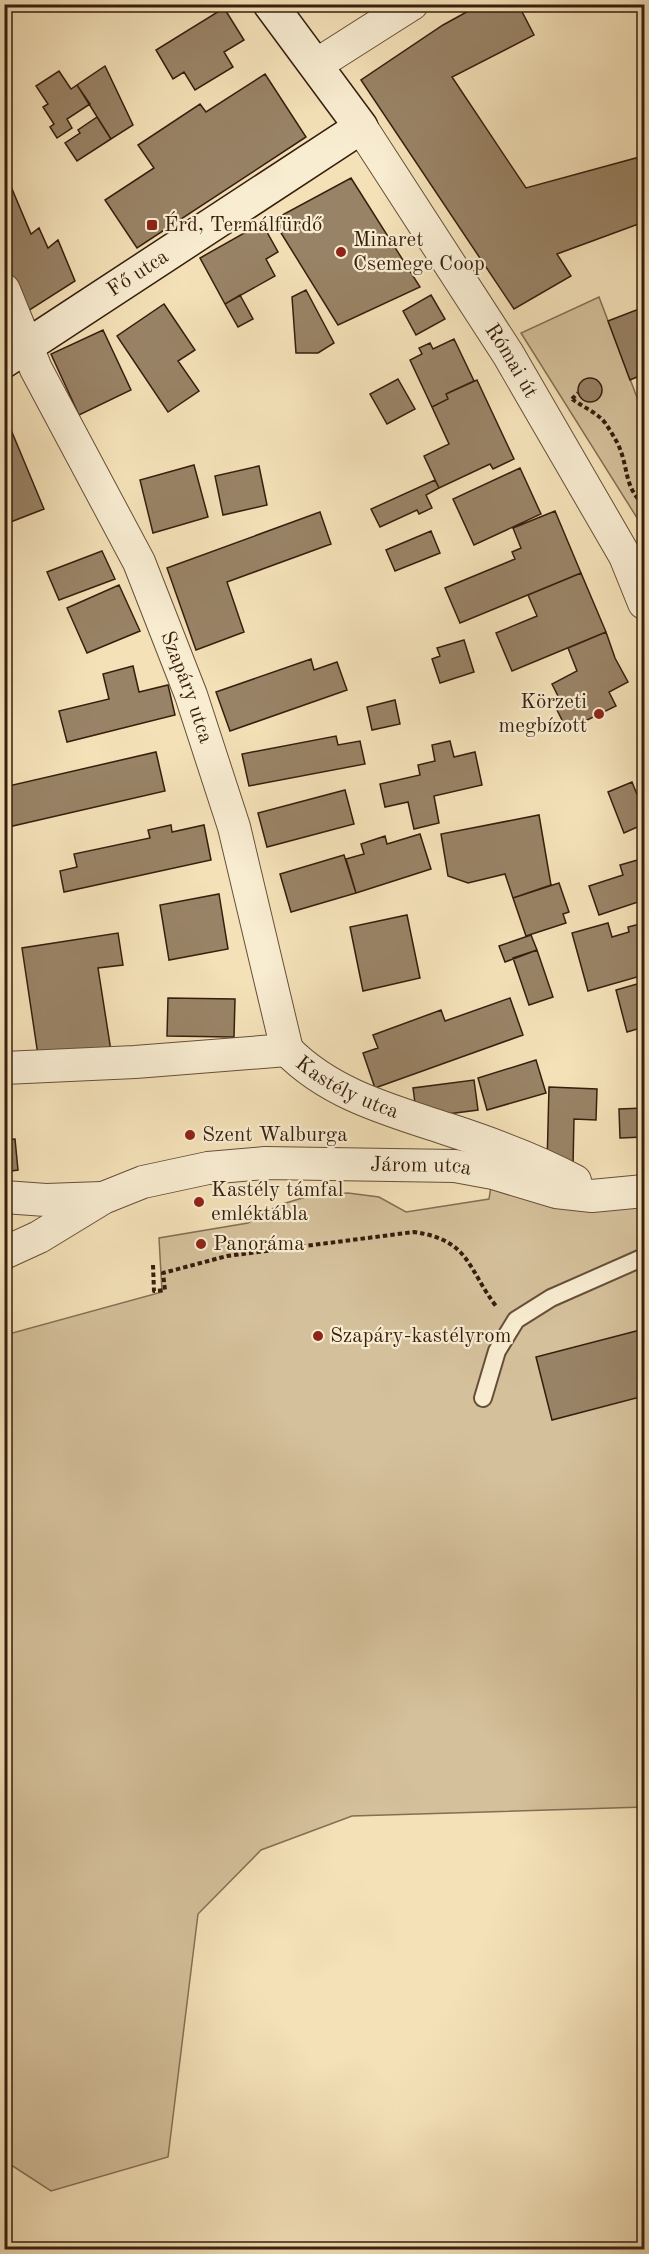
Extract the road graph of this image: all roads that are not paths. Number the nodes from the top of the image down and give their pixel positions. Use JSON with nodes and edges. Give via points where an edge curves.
{"nodes":[{"id":1,"x":270,"y":4,"type":"edge"},
{"id":2,"x":411,"y":4,"type":"edge"},
{"id":3,"x":316,"y":65,"type":"junction"},
{"id":4,"x":361,"y":127,"type":"junction"},
{"id":5,"x":4,"y":290,"type":"edge"},
{"id":6,"x":16,"y":353,"type":"edge"},
{"id":7,"x":635,"y":554,"type":"edge"},
{"id":8,"x":645,"y":603,"type":"edge"},
{"id":9,"x":287,"y":1050,"type":"junction"},
{"id":10,"x":4,"y":1068,"type":"edge"},
{"id":11,"x":645,"y":1191,"type":"edge"},
{"id":12,"x":602,"y":1196,"type":"junction"},
{"id":13,"x":4,"y":1197,"type":"edge"},
{"id":14,"x":103,"y":1198,"type":"junction"},
{"id":15,"x":4,"y":1253,"type":"edge"},
{"id":16,"x":645,"y":1257,"type":"edge"},
{"id":17,"x":483,"y":1398,"type":"dead end"}],
"edges":[{"from":1,"to":3,"type":"street"},
{"from":2,"to":3,"type":"street"},
{"from":3,"to":4,"type":"street"},
{"from":4,"to":6,"type":"street","name":"Fő utca"},
{"from":4,"to":7,"type":"street","name":"Római út"},
{"from":5,"to":6,"type":"street","name":"Szapáry utca"},
{"from":6,"to":9,"type":"street","name":"Szapáry utca","via":[[36,369],[139,562],[191,694],[234,827]]},
{"from":7,"to":8,"type":"street","name":"Római út"},
{"from":9,"to":10,"type":"street","name":"Kastély utca"},
{"from":9,"to":12,"type":"street","name":"Kastély utca","via":[[303,1067],[338,1089],[374,1105],[487,1142]]},
{"from":11,"to":12,"type":"street"},
{"from":12,"to":14,"type":"street","name":"Járom utca","via":[[556,1192],[455,1166],[265,1163],[208,1168],[150,1180]]},
{"from":13,"to":14,"type":"street"},
{"from":14,"to":15,"type":"street","name":"Járom utca","via":[[39,1237]]},
{"from":16,"to":17,"type":"lane","via":[[551,1298],[516,1320],[497,1350]]}]}
